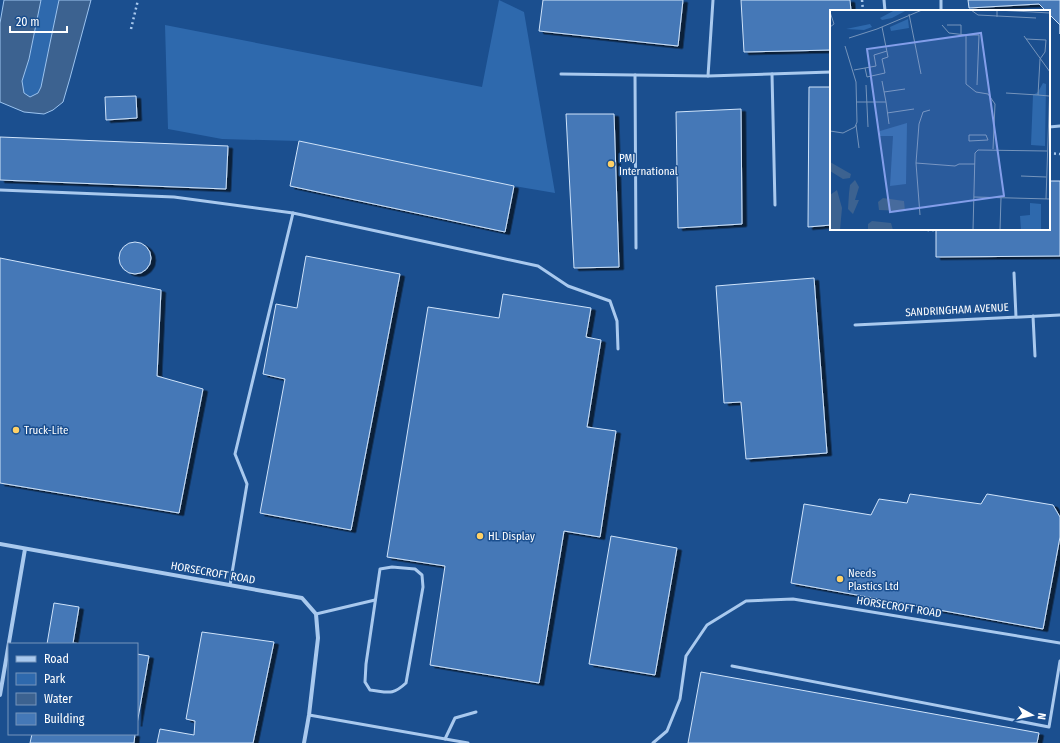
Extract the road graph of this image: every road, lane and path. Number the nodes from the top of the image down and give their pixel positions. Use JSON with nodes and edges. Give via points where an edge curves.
{"nodes":[{"id":1,"x":138,"y":0,"type":"edge"},
{"id":2,"x":713,"y":0,"type":"edge"},
{"id":3,"x":884,"y":0,"type":"edge"},
{"id":4,"x":941,"y":0,"type":"edge"},
{"id":5,"x":885,"y":10,"type":"edge"},
{"id":6,"x":942,"y":10,"type":"edge"},
{"id":7,"x":131,"y":29,"type":"dead end"},
{"id":8,"x":830,"y":72,"type":"edge"},
{"id":9,"x":561,"y":74,"type":"dead end"},
{"id":10,"x":772,"y":74,"type":"junction"},
{"id":11,"x":635,"y":75,"type":"junction"},
{"id":12,"x":708,"y":76,"type":"junction"},
{"id":13,"x":1060,"y":126,"type":"edge"},
{"id":14,"x":1050,"y":127,"type":"edge"},
{"id":15,"x":1050,"y":153,"type":"edge"},
{"id":16,"x":1060,"y":154,"type":"edge"},
{"id":17,"x":0,"y":190,"type":"edge"},
{"id":18,"x":775,"y":205,"type":"dead end"},
{"id":19,"x":293,"y":213,"type":"junction"},
{"id":20,"x":636,"y":248,"type":"dead end"},
{"id":21,"x":1014,"y":273,"type":"dead end"},
{"id":22,"x":1060,"y":315,"type":"edge"},
{"id":23,"x":1033,"y":316,"type":"junction"},
{"id":24,"x":1016,"y":317,"type":"junction"},
{"id":25,"x":855,"y":324,"type":"dead end"},
{"id":26,"x":618,"y":349,"type":"dead end"},
{"id":27,"x":1035,"y":356,"type":"dead end"},
{"id":28,"x":0,"y":544,"type":"edge"},
{"id":29,"x":25,"y":549,"type":"junction"},
{"id":30,"x":230,"y":585,"type":"junction"},
{"id":31,"x":375,"y":600,"type":"junction"},
{"id":32,"x":316,"y":614,"type":"junction"},
{"id":33,"x":9,"y":643,"type":"edge"},
{"id":34,"x":1060,"y":643,"type":"edge"},
{"id":35,"x":8,"y":648,"type":"edge"},
{"id":36,"x":1060,"y":661,"type":"edge"},
{"id":37,"x":732,"y":666,"type":"dead end"},
{"id":38,"x":0,"y":695,"type":"edge"},
{"id":39,"x":476,"y":712,"type":"dead end"},
{"id":40,"x":309,"y":715,"type":"junction"},
{"id":41,"x":445,"y":739,"type":"junction"},
{"id":42,"x":304,"y":743,"type":"edge"},
{"id":43,"x":468,"y":743,"type":"edge"},
{"id":44,"x":654,"y":743,"type":"edge"}],
"edges":[{"from":1,"to":7,"type":"path"},
{"from":2,"to":12,"type":"lane"},
{"from":3,"to":5,"type":"lane"},
{"from":4,"to":6,"type":"lane"},
{"from":8,"to":10,"type":"lane"},
{"from":9,"to":11,"type":"lane"},
{"from":10,"to":12,"type":"lane"},
{"from":10,"to":18,"type":"lane"},
{"from":11,"to":12,"type":"lane"},
{"from":11,"to":20,"type":"lane"},
{"from":13,"to":14,"type":"lane"},
{"from":15,"to":16,"type":"path"},
{"from":17,"to":19,"type":"lane","via":[[174,197]]},
{"from":19,"to":26,"type":"lane","via":[[538,266],[568,286],[610,302],[617,321]]},
{"from":19,"to":30,"type":"lane","via":[[235,454],[247,484]]},
{"from":21,"to":24,"type":"lane"},
{"from":22,"to":23,"type":"lane","name":"SANDRINGHAM AVENUE"},
{"from":23,"to":24,"type":"lane","name":"SANDRINGHAM AVENUE"},
{"from":23,"to":27,"type":"lane"},
{"from":24,"to":25,"type":"lane","name":"SANDRINGHAM AVENUE"},
{"from":28,"to":29,"type":"street","name":"HORSECROFT ROAD"},
{"from":29,"to":30,"type":"street","name":"HORSECROFT ROAD"},
{"from":29,"to":33,"type":"street"},
{"from":30,"to":32,"type":"street","name":"HORSECROFT ROAD","via":[[302,598]]},
{"from":31,"to":31,"type":"lane","via":[[380,570],[392,566],[415,569],[422,575],[423,587],[406,683],[392,693],[370,690],[365,682]]},
{"from":31,"to":32,"type":"lane"},
{"from":32,"to":40,"type":"street","via":[[318,638]]},
{"from":34,"to":44,"type":"lane","name":"HORSECROFT ROAD","via":[[793,599],[746,601],[707,625],[686,656],[680,699],[667,731]]},
{"from":35,"to":38,"type":"street"},
{"from":36,"to":37,"type":"lane","via":[[1049,727]]},
{"from":39,"to":41,"type":"lane","via":[[455,718]]},
{"from":40,"to":41,"type":"lane"},
{"from":40,"to":42,"type":"street"},
{"from":41,"to":43,"type":"lane"}]}
